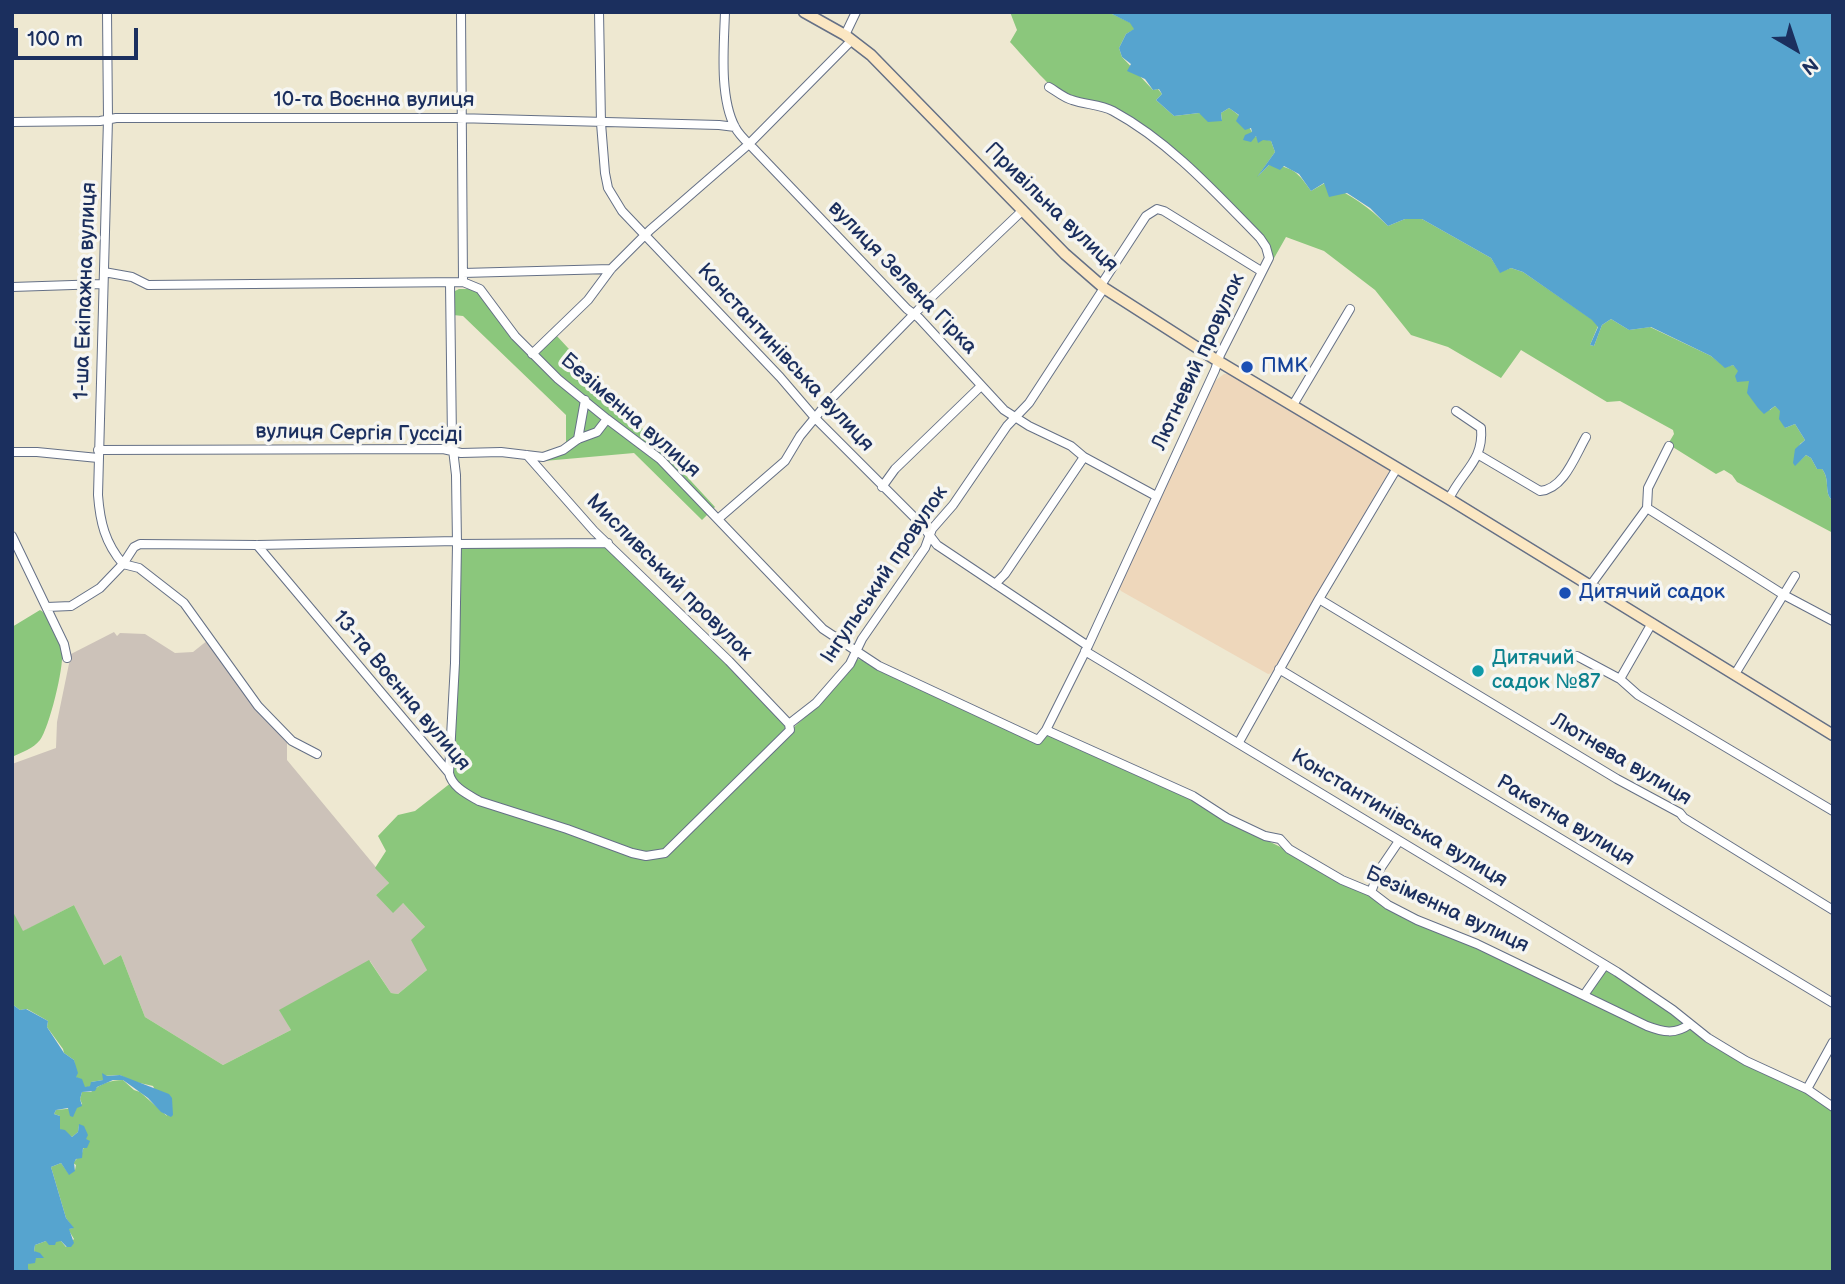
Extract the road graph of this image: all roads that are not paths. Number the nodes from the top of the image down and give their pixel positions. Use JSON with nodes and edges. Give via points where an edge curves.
{"nodes":[{"id":1,"x":107,"y":12,"type":"edge"},
{"id":2,"x":461,"y":12,"type":"edge"},
{"id":3,"x":599,"y":12,"type":"edge"},
{"id":4,"x":726,"y":12,"type":"edge"},
{"id":5,"x":804,"y":12,"type":"edge"},
{"id":6,"x":856,"y":12,"type":"edge"},
{"id":7,"x":848,"y":38,"type":"junction"},
{"id":8,"x":1049,"y":86,"type":"dead end"},
{"id":9,"x":108,"y":119,"type":"junction"},
{"id":10,"x":463,"y":119,"type":"junction"},
{"id":11,"x":12,"y":122,"type":"edge"},
{"id":12,"x":601,"y":123,"type":"junction"},
{"id":13,"x":735,"y":127,"type":"junction"},
{"id":14,"x":750,"y":144,"type":"junction"},
{"id":15,"x":1023,"y":210,"type":"junction"},
{"id":16,"x":645,"y":235,"type":"junction"},
{"id":17,"x":611,"y":269,"type":"junction"},
{"id":18,"x":1262,"y":271,"type":"junction"},
{"id":19,"x":104,"y":272,"type":"junction"},
{"id":20,"x":463,"y":278,"type":"junction"},
{"id":21,"x":450,"y":283,"type":"junction"},
{"id":22,"x":103,"y":284,"type":"junction"},
{"id":23,"x":12,"y":287,"type":"edge"},
{"id":24,"x":1103,"y":287,"type":"junction"},
{"id":25,"x":1350,"y":309,"type":"dead end"},
{"id":26,"x":915,"y":314,"type":"junction"},
{"id":27,"x":532,"y":354,"type":"junction"},
{"id":28,"x":1218,"y":361,"type":"junction"},
{"id":29,"x":981,"y":386,"type":"junction"},
{"id":30,"x":584,"y":400,"type":"junction"},
{"id":31,"x":1293,"y":405,"type":"junction"},
{"id":32,"x":1456,"y":411,"type":"dead end"},
{"id":33,"x":1016,"y":417,"type":"junction"},
{"id":34,"x":607,"y":419,"type":"junction"},
{"id":35,"x":816,"y":419,"type":"junction"},
{"id":36,"x":1586,"y":437,"type":"dead end"},
{"id":37,"x":578,"y":439,"type":"junction"},
{"id":38,"x":1669,"y":446,"type":"dead end"},
{"id":39,"x":453,"y":451,"type":"junction"},
{"id":40,"x":12,"y":452,"type":"edge"},
{"id":41,"x":98,"y":454,"type":"junction"},
{"id":42,"x":1479,"y":455,"type":"junction"},
{"id":43,"x":527,"y":456,"type":"junction"},
{"id":44,"x":1083,"y":457,"type":"junction"},
{"id":45,"x":1397,"y":468,"type":"junction"},
{"id":46,"x":882,"y":487,"type":"junction"},
{"id":47,"x":1156,"y":496,"type":"junction"},
{"id":48,"x":1450,"y":499,"type":"junction"},
{"id":49,"x":1647,"y":508,"type":"junction"},
{"id":50,"x":718,"y":519,"type":"junction"},
{"id":51,"x":12,"y":536,"type":"edge"},
{"id":52,"x":930,"y":538,"type":"junction"},
{"id":53,"x":457,"y":542,"type":"junction"},
{"id":54,"x":608,"y":543,"type":"junction"},
{"id":55,"x":257,"y":545,"type":"junction"},
{"id":56,"x":122,"y":564,"type":"junction"},
{"id":57,"x":1795,"y":576,"type":"dead end"},
{"id":58,"x":995,"y":584,"type":"junction"},
{"id":59,"x":1590,"y":586,"type":"junction"},
{"id":60,"x":1784,"y":595,"type":"junction"},
{"id":61,"x":1319,"y":599,"type":"junction"},
{"id":62,"x":47,"y":607,"type":"junction"},
{"id":63,"x":1833,"y":621,"type":"edge"},
{"id":64,"x":1652,"y":623,"type":"junction"},
{"id":65,"x":1086,"y":648,"type":"junction"},
{"id":66,"x":857,"y":650,"type":"junction"},
{"id":67,"x":1577,"y":656,"type":"dead end"},
{"id":68,"x":67,"y":657,"type":"dead end"},
{"id":69,"x":1279,"y":669,"type":"junction"},
{"id":70,"x":1735,"y":674,"type":"junction"},
{"id":71,"x":1620,"y":679,"type":"junction"},
{"id":72,"x":789,"y":724,"type":"junction"},
{"id":73,"x":1045,"y":730,"type":"junction"},
{"id":74,"x":1833,"y":735,"type":"edge"},
{"id":75,"x":1038,"y":740,"type":"joint"},
{"id":76,"x":1239,"y":742,"type":"junction"},
{"id":77,"x":317,"y":754,"type":"dead end"},
{"id":78,"x":449,"y":773,"type":"junction"},
{"id":79,"x":1833,"y":811,"type":"edge"},
{"id":80,"x":1399,"y":841,"type":"junction"},
{"id":81,"x":665,"y":853,"type":"joint"},
{"id":82,"x":1371,"y":892,"type":"junction"},
{"id":83,"x":1833,"y":910,"type":"edge"},
{"id":84,"x":1605,"y":965,"type":"junction"},
{"id":85,"x":1584,"y":995,"type":"junction"},
{"id":86,"x":1833,"y":1003,"type":"edge"},
{"id":87,"x":1690,"y":1024,"type":"junction"},
{"id":88,"x":1833,"y":1042,"type":"edge"},
{"id":89,"x":1807,"y":1089,"type":"junction"},
{"id":90,"x":1833,"y":1107,"type":"edge"}],
"edges":[{"from":1,"to":9,"type":"street","name":"1-ша Екіпажна вулиця"},
{"from":2,"to":10,"type":"street"},
{"from":3,"to":12,"type":"street","name":"Константинівська вулиця"},
{"from":4,"to":13,"type":"street","name":"вулиця Зелена Гірка","via":[[726,96]]},
{"from":5,"to":7,"type":"street","name":"Привільна вулиця"},
{"from":6,"to":7,"type":"street"},
{"from":7,"to":14,"type":"street"},
{"from":7,"to":15,"type":"street","name":"Привільна вулиця","via":[[871,55]]},
{"from":8,"to":18,"type":"street","name":"Лютневий провулок","via":[[1071,100],[1112,111],[1188,166],[1260,238],[1269,258]]},
{"from":9,"to":10,"type":"street","name":"10-та Воєнна вулиця"},
{"from":9,"to":11,"type":"street","name":"10-та Воєнна вулиця"},
{"from":9,"to":19,"type":"street","name":"1-ша Екіпажна вулиця"},
{"from":10,"to":12,"type":"street","name":"10-та Воєнна вулиця"},
{"from":10,"to":20,"type":"street"},
{"from":12,"to":13,"type":"street","name":"10-та Воєнна вулиця"},
{"from":12,"to":16,"type":"street","name":"Константинівська вулиця","via":[[608,188]]},
{"from":13,"to":14,"type":"street","name":"вулиця Зелена Гірка"},
{"from":14,"to":16,"type":"street"},
{"from":14,"to":26,"type":"street","name":"вулиця Зелена Гірка"},
{"from":15,"to":24,"type":"street","name":"Привільна вулиця"},
{"from":15,"to":26,"type":"street"},
{"from":16,"to":17,"type":"street"},
{"from":16,"to":35,"type":"street","name":"Константинівська вулиця"},
{"from":17,"to":20,"type":"street"},
{"from":17,"to":27,"type":"street","via":[[588,300]]},
{"from":18,"to":24,"type":"street","name":"Інгульський провулок","via":[[1157,209],[1146,216]]},
{"from":18,"to":28,"type":"street","name":"Лютневий провулок"},
{"from":19,"to":21,"type":"street","via":[[148,285]]},
{"from":19,"to":22,"type":"street","name":"1-ша Екіпажна вулиця"},
{"from":20,"to":21,"type":"street"},
{"from":20,"to":27,"type":"street","name":"Безіменна вулиця","via":[[480,289]]},
{"from":21,"to":39,"type":"street"},
{"from":22,"to":23,"type":"street"},
{"from":22,"to":41,"type":"street","name":"1-ша Екіпажна вулиця"},
{"from":24,"to":28,"type":"street","name":"Привільна вулиця"},
{"from":24,"to":33,"type":"street","name":"Інгульський провулок"},
{"from":25,"to":31,"type":"street"},
{"from":26,"to":29,"type":"street","name":"вулиця Зелена Гірка"},
{"from":26,"to":35,"type":"street"},
{"from":27,"to":30,"type":"street","name":"Безіменна вулиця"},
{"from":28,"to":31,"type":"street","name":"Привільна вулиця"},
{"from":28,"to":47,"type":"street","name":"Лютневий провулок"},
{"from":29,"to":33,"type":"street","name":"вулиця Зелена Гірка"},
{"from":29,"to":46,"type":"street"},
{"from":30,"to":34,"type":"street","name":"Безіменна вулиця"},
{"from":30,"to":37,"type":"street"},
{"from":31,"to":45,"type":"street","name":"Привільна вулиця"},
{"from":32,"to":42,"type":"street","via":[[1481,428]]},
{"from":33,"to":44,"type":"street","name":"вулиця Зелена Гірка"},
{"from":33,"to":52,"type":"street","name":"Інгульський провулок","via":[[932,529]]},
{"from":34,"to":37,"type":"street","name":"вулиця Сергія Гуссіді","via":[[597,432]]},
{"from":34,"to":50,"type":"street","name":"Безіменна вулиця","via":[[660,459]]},
{"from":35,"to":46,"type":"street","name":"Константинівська вулиця"},
{"from":35,"to":50,"type":"street","via":[[785,461]]},
{"from":36,"to":42,"type":"street","via":[[1558,484],[1549,490],[1540,491]]},
{"from":37,"to":43,"type":"street","name":"вулиця Сергія Гуссіді","via":[[543,457]]},
{"from":38,"to":49,"type":"street","via":[[1648,488]]},
{"from":39,"to":41,"type":"street","name":"вулиця Сергія Гуссіді"},
{"from":39,"to":43,"type":"street","name":"вулиця Сергія Гуссіді"},
{"from":39,"to":53,"type":"street"},
{"from":40,"to":41,"type":"street","name":"вулиця Сергія Гуссіді"},
{"from":41,"to":56,"type":"street","name":"1-ша Екіпажна вулиця","via":[[103,529]]},
{"from":42,"to":48,"type":"street"},
{"from":43,"to":54,"type":"street","name":"Мисливський провулок"},
{"from":44,"to":47,"type":"street","name":"вулиця Зелена Гірка"},
{"from":44,"to":58,"type":"street"},
{"from":45,"to":48,"type":"street","name":"Привільна вулиця"},
{"from":45,"to":61,"type":"street"},
{"from":46,"to":52,"type":"street","name":"Константинівська вулиця"},
{"from":47,"to":65,"type":"street","name":"Лютневий провулок"},
{"from":48,"to":59,"type":"street","name":"Привільна вулиця"},
{"from":49,"to":59,"type":"street"},
{"from":49,"to":60,"type":"street"},
{"from":50,"to":66,"type":"street","name":"Безіменна вулиця","via":[[823,629]]},
{"from":51,"to":62,"type":"street"},
{"from":52,"to":58,"type":"street","name":"Константинівська вулиця"},
{"from":52,"to":66,"type":"street","name":"Інгульський провулок"},
{"from":53,"to":54,"type":"street"},
{"from":53,"to":55,"type":"street"},
{"from":53,"to":78,"type":"street"},
{"from":54,"to":72,"type":"street","name":"Мисливський провулок"},
{"from":55,"to":56,"type":"street","via":[[141,544]]},
{"from":55,"to":78,"type":"street","name":"13-та Воєнна вулиця"},
{"from":56,"to":62,"type":"street","via":[[100,588],[71,606]]},
{"from":56,"to":77,"type":"street","via":[[139,568],[184,603],[258,706],[292,741]]},
{"from":57,"to":60,"type":"street"},
{"from":58,"to":65,"type":"street","name":"Константинівська вулиця"},
{"from":59,"to":64,"type":"street","name":"Привільна вулиця"},
{"from":60,"to":63,"type":"street"},
{"from":60,"to":70,"type":"street"},
{"from":61,"to":69,"type":"street"},
{"from":61,"to":83,"type":"street","name":"Лютнева вулиця","via":[[1680,813]]},
{"from":62,"to":68,"type":"street"},
{"from":64,"to":70,"type":"street","name":"Привільна вулиця"},
{"from":64,"to":71,"type":"street"},
{"from":65,"to":73,"type":"street","name":"Лютневий провулок"},
{"from":65,"to":76,"type":"street","name":"Константинівська вулиця"},
{"from":66,"to":72,"type":"street","name":"Інгульський провулок","via":[[816,703]]},
{"from":66,"to":75,"type":"street","name":"Безіменна вулиця","via":[[879,666]]},
{"from":67,"to":71,"type":"street"},
{"from":69,"to":76,"type":"street"},
{"from":69,"to":86,"type":"street","name":"Ракетна вулиця"},
{"from":70,"to":74,"type":"street","name":"Привільна вулиця"},
{"from":71,"to":79,"type":"street","via":[[1638,695]]},
{"from":72,"to":81,"type":"street","name":"Інгульський провулок","via":[[790,730]]},
{"from":73,"to":75,"type":"street","name":"Лютневий провулок"},
{"from":73,"to":82,"type":"street","name":"Безіменна вулиця","via":[[1193,796],[1265,836],[1280,839],[1342,880]]},
{"from":76,"to":80,"type":"street","name":"Константинівська вулиця"},
{"from":78,"to":81,"type":"street","name":"13-та Воєнна вулиця","via":[[452,782],[479,801],[632,853]]},
{"from":80,"to":82,"type":"street"},
{"from":80,"to":84,"type":"street","name":"Константинівська вулиця"},
{"from":82,"to":85,"type":"street","name":"Безіменна вулиця","via":[[1417,920]]},
{"from":84,"to":85,"type":"street"},
{"from":84,"to":87,"type":"street","name":"Константинівська вулиця"},
{"from":85,"to":87,"type":"street","name":"Безіменна вулиця","via":[[1658,1031],[1675,1031]]},
{"from":87,"to":89,"type":"street","via":[[1746,1061]]},
{"from":88,"to":89,"type":"street"},
{"from":89,"to":90,"type":"street"}]}
